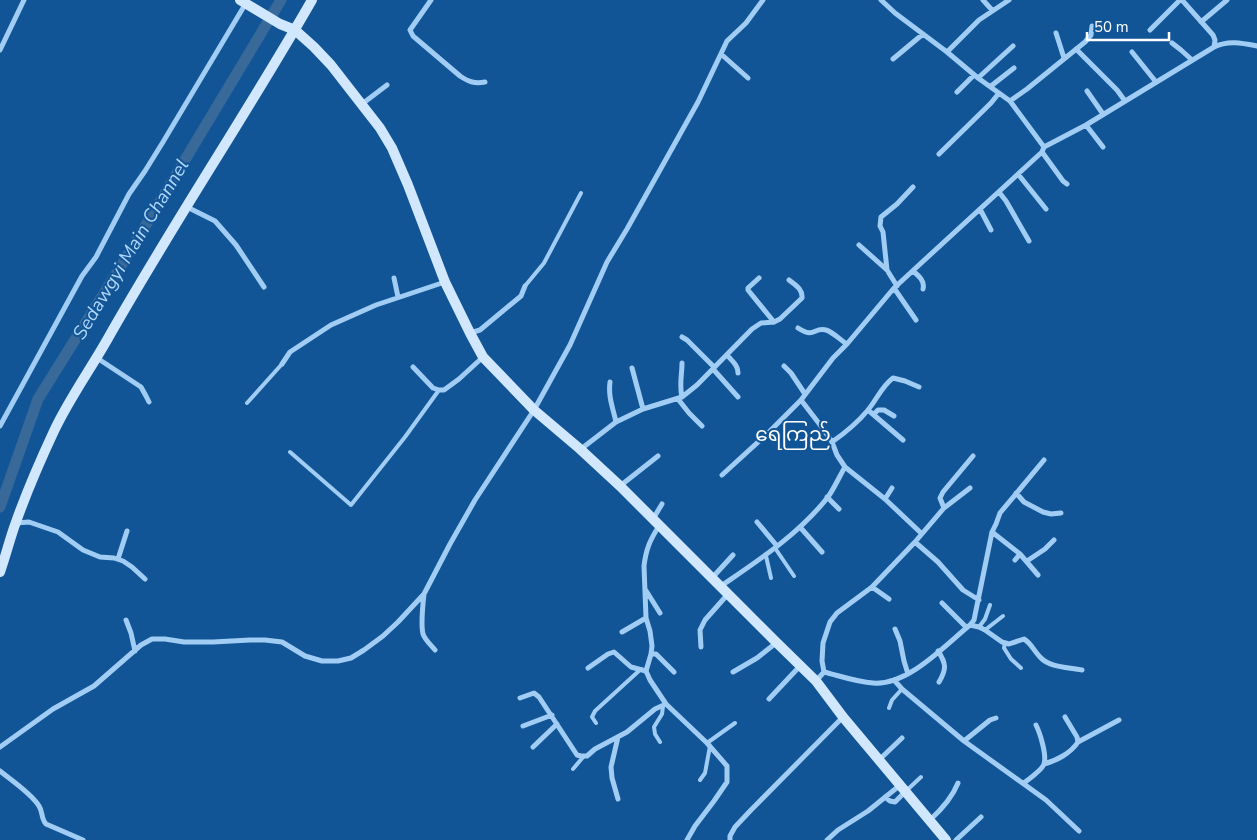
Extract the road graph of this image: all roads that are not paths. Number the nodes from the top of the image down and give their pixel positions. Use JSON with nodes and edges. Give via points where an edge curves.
{"nodes":[{"id":1,"x":24,"y":0,"type":"edge"},
{"id":2,"x":312,"y":0,"type":"edge"},
{"id":3,"x":431,"y":0,"type":"edge"},
{"id":4,"x":763,"y":0,"type":"edge"},
{"id":5,"x":881,"y":0,"type":"edge"},
{"id":6,"x":983,"y":0,"type":"edge"},
{"id":7,"x":1008,"y":0,"type":"edge"},
{"id":8,"x":1181,"y":0,"type":"edge"},
{"id":9,"x":1227,"y":0,"type":"edge"},
{"id":10,"x":247,"y":3,"type":"edge"},
{"id":11,"x":992,"y":10,"type":"junction"},
{"id":12,"x":1200,"y":22,"type":"junction"},
{"id":13,"x":1092,"y":26,"type":"dead end"},
{"id":14,"x":295,"y":30,"type":"junction"},
{"id":15,"x":1150,"y":30,"type":"dead end"},
{"id":16,"x":1056,"y":33,"type":"dead end"},
{"id":17,"x":924,"y":34,"type":"junction"},
{"id":18,"x":1172,"y":43,"type":"dead end"},
{"id":19,"x":1013,"y":46,"type":"dead end"},
{"id":20,"x":1257,"y":46,"type":"edge"},
{"id":21,"x":1214,"y":47,"type":"junction"},
{"id":22,"x":1076,"y":49,"type":"junction"},
{"id":23,"x":0,"y":50,"type":"edge"},
{"id":24,"x":947,"y":52,"type":"junction"},
{"id":25,"x":1132,"y":52,"type":"dead end"},
{"id":26,"x":721,"y":54,"type":"junction"},
{"id":27,"x":894,"y":58,"type":"dead end"},
{"id":28,"x":1064,"y":58,"type":"junction"},
{"id":29,"x":1192,"y":60,"type":"junction"},
{"id":30,"x":1014,"y":68,"type":"dead end"},
{"id":31,"x":976,"y":76,"type":"junction"},
{"id":32,"x":748,"y":78,"type":"dead end"},
{"id":33,"x":485,"y":82,"type":"dead end"},
{"id":34,"x":1156,"y":82,"type":"junction"},
{"id":35,"x":387,"y":85,"type":"dead end"},
{"id":36,"x":990,"y":86,"type":"junction"},
{"id":37,"x":1088,"y":91,"type":"dead end"},
{"id":38,"x":957,"y":92,"type":"dead end"},
{"id":39,"x":998,"y":92,"type":"junction"},
{"id":40,"x":1010,"y":101,"type":"junction"},
{"id":41,"x":1125,"y":101,"type":"junction"},
{"id":42,"x":362,"y":104,"type":"junction"},
{"id":43,"x":1103,"y":114,"type":"junction"},
{"id":44,"x":1086,"y":125,"type":"junction"},
{"id":45,"x":1103,"y":147,"type":"dead end"},
{"id":46,"x":1043,"y":149,"type":"junction"},
{"id":47,"x":939,"y":154,"type":"dead end"},
{"id":48,"x":1018,"y":174,"type":"junction"},
{"id":49,"x":1068,"y":184,"type":"dead end"},
{"id":50,"x":914,"y":187,"type":"dead end"},
{"id":51,"x":999,"y":192,"type":"junction"},
{"id":52,"x":581,"y":193,"type":"dead end"},
{"id":53,"x":187,"y":207,"type":"junction"},
{"id":54,"x":980,"y":209,"type":"junction"},
{"id":55,"x":1046,"y":209,"type":"dead end"},
{"id":56,"x":992,"y":230,"type":"dead end"},
{"id":57,"x":1029,"y":241,"type":"dead end"},
{"id":58,"x":859,"y":245,"type":"dead end"},
{"id":59,"x":887,"y":270,"type":"junction"},
{"id":60,"x":913,"y":271,"type":"junction"},
{"id":61,"x":394,"y":278,"type":"dead end"},
{"id":62,"x":758,"y":278,"type":"dead end"},
{"id":63,"x":789,"y":280,"type":"dead end"},
{"id":64,"x":446,"y":282,"type":"junction"},
{"id":65,"x":525,"y":286,"type":"joint"},
{"id":66,"x":264,"y":287,"type":"dead end"},
{"id":67,"x":896,"y":287,"type":"junction"},
{"id":68,"x":924,"y":289,"type":"dead end"},
{"id":69,"x":398,"y":297,"type":"junction"},
{"id":70,"x":916,"y":320,"type":"dead end"},
{"id":71,"x":774,"y":322,"type":"junction"},
{"id":72,"x":798,"y":328,"type":"dead end"},
{"id":73,"x":470,"y":333,"type":"junction"},
{"id":74,"x":682,"y":337,"type":"dead end"},
{"id":75,"x":846,"y":344,"type":"junction"},
{"id":76,"x":727,"y":355,"type":"junction"},
{"id":77,"x":483,"y":357,"type":"junction"},
{"id":78,"x":97,"y":358,"type":"junction"},
{"id":79,"x":682,"y":363,"type":"dead end"},
{"id":80,"x":282,"y":364,"type":"joint"},
{"id":81,"x":784,"y":366,"type":"dead end"},
{"id":82,"x":413,"y":367,"type":"dead end"},
{"id":83,"x":632,"y":368,"type":"dead end"},
{"id":84,"x":714,"y":368,"type":"junction"},
{"id":85,"x":738,"y":373,"type":"dead end"},
{"id":86,"x":610,"y":382,"type":"dead end"},
{"id":87,"x":919,"y":387,"type":"dead end"},
{"id":88,"x":439,"y":390,"type":"junction"},
{"id":89,"x":806,"y":394,"type":"junction"},
{"id":90,"x":738,"y":397,"type":"dead end"},
{"id":91,"x":680,"y":398,"type":"junction"},
{"id":92,"x":800,"y":400,"type":"junction"},
{"id":93,"x":149,"y":402,"type":"dead end"},
{"id":94,"x":247,"y":403,"type":"dead end"},
{"id":95,"x":643,"y":409,"type":"junction"},
{"id":96,"x":534,"y":410,"type":"junction"},
{"id":97,"x":868,"y":410,"type":"junction"},
{"id":98,"x":874,"y":414,"type":"junction"},
{"id":99,"x":894,"y":416,"type":"dead end"},
{"id":100,"x":616,"y":422,"type":"junction"},
{"id":101,"x":0,"y":426,"type":"edge"},
{"id":102,"x":702,"y":426,"type":"dead end"},
{"id":103,"x":904,"y":440,"type":"dead end"},
{"id":104,"x":832,"y":442,"type":"junction"},
{"id":105,"x":580,"y":449,"type":"junction"},
{"id":106,"x":290,"y":452,"type":"dead end"},
{"id":107,"x":658,"y":456,"type":"dead end"},
{"id":108,"x":973,"y":456,"type":"dead end"},
{"id":109,"x":1044,"y":460,"type":"dead end"},
{"id":110,"x":845,"y":467,"type":"junction"},
{"id":111,"x":722,"y":475,"type":"dead end"},
{"id":112,"x":620,"y":486,"type":"junction"},
{"id":113,"x":892,"y":488,"type":"dead end"},
{"id":114,"x":970,"y":488,"type":"dead end"},
{"id":115,"x":1016,"y":493,"type":"junction"},
{"id":116,"x":827,"y":497,"type":"junction"},
{"id":117,"x":886,"y":499,"type":"junction"},
{"id":118,"x":662,"y":504,"type":"dead end"},
{"id":119,"x":944,"y":508,"type":"junction"},
{"id":120,"x":839,"y":509,"type":"dead end"},
{"id":121,"x":1061,"y":513,"type":"dead end"},
{"id":122,"x":656,"y":522,"type":"junction"},
{"id":123,"x":757,"y":522,"type":"dead end"},
{"id":124,"x":16,"y":523,"type":"junction"},
{"id":125,"x":800,"y":527,"type":"junction"},
{"id":126,"x":127,"y":532,"type":"dead end"},
{"id":127,"x":992,"y":532,"type":"junction"},
{"id":128,"x":922,"y":534,"type":"junction"},
{"id":129,"x":1054,"y":540,"type":"dead end"},
{"id":130,"x":914,"y":542,"type":"junction"},
{"id":131,"x":776,"y":547,"type":"junction"},
{"id":132,"x":822,"y":552,"type":"dead end"},
{"id":133,"x":1020,"y":554,"type":"junction"},
{"id":134,"x":733,"y":555,"type":"dead end"},
{"id":135,"x":766,"y":556,"type":"junction"},
{"id":136,"x":118,"y":559,"type":"junction"},
{"id":137,"x":1015,"y":560,"type":"dead end"},
{"id":138,"x":1027,"y":561,"type":"junction"},
{"id":139,"x":0,"y":572,"type":"edge"},
{"id":140,"x":1038,"y":575,"type":"dead end"},
{"id":141,"x":794,"y":576,"type":"dead end"},
{"id":142,"x":712,"y":578,"type":"junction"},
{"id":143,"x":771,"y":578,"type":"dead end"},
{"id":144,"x":145,"y":579,"type":"dead end"},
{"id":145,"x":872,"y":587,"type":"junction"},
{"id":146,"x":645,"y":589,"type":"junction"},
{"id":147,"x":724,"y":590,"type":"junction"},
{"id":148,"x":424,"y":594,"type":"junction"},
{"id":149,"x":889,"y":599,"type":"dead end"},
{"id":150,"x":979,"y":600,"type":"junction"},
{"id":151,"x":942,"y":603,"type":"dead end"},
{"id":152,"x":990,"y":605,"type":"dead end"},
{"id":153,"x":660,"y":613,"type":"dead end"},
{"id":154,"x":1003,"y":616,"type":"dead end"},
{"id":155,"x":646,"y":618,"type":"junction"},
{"id":156,"x":126,"y":620,"type":"dead end"},
{"id":157,"x":968,"y":626,"type":"junction"},
{"id":158,"x":979,"y":627,"type":"junction"},
{"id":159,"x":895,"y":629,"type":"dead end"},
{"id":160,"x":985,"y":630,"type":"junction"},
{"id":161,"x":622,"y":632,"type":"dead end"},
{"id":162,"x":776,"y":642,"type":"junction"},
{"id":163,"x":1006,"y":643,"type":"junction"},
{"id":164,"x":701,"y":647,"type":"dead end"},
{"id":165,"x":435,"y":650,"type":"dead end"},
{"id":166,"x":135,"y":651,"type":"junction"},
{"id":167,"x":938,"y":651,"type":"junction"},
{"id":168,"x":651,"y":654,"type":"junction"},
{"id":169,"x":800,"y":666,"type":"junction"},
{"id":170,"x":588,"y":668,"type":"dead end"},
{"id":171,"x":1021,"y":668,"type":"dead end"},
{"id":172,"x":644,"y":670,"type":"junction"},
{"id":173,"x":1082,"y":670,"type":"dead end"},
{"id":174,"x":674,"y":672,"type":"dead end"},
{"id":175,"x":733,"y":672,"type":"dead end"},
{"id":176,"x":824,"y":672,"type":"junction"},
{"id":177,"x":908,"y":674,"type":"junction"},
{"id":178,"x":816,"y":680,"type":"junction"},
{"id":179,"x":894,"y":680,"type":"junction"},
{"id":180,"x":939,"y":682,"type":"dead end"},
{"id":181,"x":902,"y":689,"type":"junction"},
{"id":182,"x":520,"y":698,"type":"dead end"},
{"id":183,"x":769,"y":699,"type":"dead end"},
{"id":184,"x":665,"y":705,"type":"junction"},
{"id":185,"x":889,"y":708,"type":"dead end"},
{"id":186,"x":552,"y":715,"type":"junction"},
{"id":187,"x":843,"y":717,"type":"junction"},
{"id":188,"x":1065,"y":717,"type":"dead end"},
{"id":189,"x":996,"y":718,"type":"dead end"},
{"id":190,"x":1119,"y":720,"type":"dead end"},
{"id":191,"x":596,"y":723,"type":"dead end"},
{"id":192,"x":557,"y":724,"type":"junction"},
{"id":193,"x":735,"y":724,"type":"dead end"},
{"id":194,"x":1036,"y":724,"type":"dead end"},
{"id":195,"x":523,"y":726,"type":"dead end"},
{"id":196,"x":618,"y":737,"type":"junction"},
{"id":197,"x":902,"y":738,"type":"dead end"},
{"id":198,"x":964,"y":741,"type":"junction"},
{"id":199,"x":660,"y":742,"type":"dead end"},
{"id":200,"x":1078,"y":742,"type":"junction"},
{"id":201,"x":709,"y":745,"type":"junction"},
{"id":202,"x":0,"y":747,"type":"edge"},
{"id":203,"x":533,"y":747,"type":"dead end"},
{"id":204,"x":584,"y":756,"type":"junction"},
{"id":205,"x":879,"y":760,"type":"junction"},
{"id":206,"x":1044,"y":764,"type":"junction"},
{"id":207,"x":573,"y":769,"type":"dead end"},
{"id":208,"x":0,"y":771,"type":"edge"},
{"id":209,"x":920,"y":776,"type":"dead end"},
{"id":210,"x":700,"y":780,"type":"dead end"},
{"id":211,"x":958,"y":783,"type":"dead end"},
{"id":212,"x":1024,"y":783,"type":"junction"},
{"id":213,"x":902,"y":789,"type":"junction"},
{"id":214,"x":886,"y":797,"type":"junction"},
{"id":215,"x":618,"y":799,"type":"dead end"},
{"id":216,"x":981,"y":817,"type":"dead end"},
{"id":217,"x":929,"y":820,"type":"junction"},
{"id":218,"x":1080,"y":830,"type":"dead end"},
{"id":219,"x":83,"y":840,"type":"edge"},
{"id":220,"x":687,"y":840,"type":"edge"},
{"id":221,"x":730,"y":840,"type":"edge"},
{"id":222,"x":827,"y":840,"type":"edge"},
{"id":223,"x":946,"y":840,"type":"edge"},
{"id":224,"x":956,"y":840,"type":"edge"}],
"edges":[{"from":1,"to":23,"type":"street"},
{"from":2,"to":14,"type":"street"},
{"from":3,"to":33,"type":"street","via":[[410,30],[413,36],[460,76],[468,81]]},
{"from":4,"to":26,"type":"street","via":[[727,41]]},
{"from":5,"to":17,"type":"street"},
{"from":6,"to":11,"type":"street"},
{"from":7,"to":11,"type":"street"},
{"from":8,"to":12,"type":"street"},
{"from":8,"to":15,"type":"street"},
{"from":9,"to":12,"type":"street"},
{"from":10,"to":14,"type":"street"},
{"from":10,"to":101,"type":"street","via":[[129,194]]},
{"from":11,"to":24,"type":"street"},
{"from":12,"to":21,"type":"street","via":[[1213,35]]},
{"from":13,"to":22,"type":"street","via":[[1091,35]]},
{"from":14,"to":42,"type":"street","via":[[331,64]]},
{"from":14,"to":53,"type":"street"},
{"from":16,"to":28,"type":"street"},
{"from":17,"to":24,"type":"street"},
{"from":17,"to":27,"type":"street"},
{"from":18,"to":29,"type":"street"},
{"from":19,"to":31,"type":"street"},
{"from":20,"to":21,"type":"street","via":[[1232,42]]},
{"from":21,"to":29,"type":"street"},
{"from":22,"to":28,"type":"street"},
{"from":22,"to":41,"type":"street"},
{"from":24,"to":31,"type":"street"},
{"from":25,"to":34,"type":"street"},
{"from":26,"to":32,"type":"street"},
{"from":26,"to":96,"type":"street","via":[[698,102],[608,262],[570,345]]},
{"from":28,"to":40,"type":"street"},
{"from":29,"to":34,"type":"street"},
{"from":30,"to":36,"type":"street"},
{"from":31,"to":36,"type":"street"},
{"from":31,"to":38,"type":"street"},
{"from":34,"to":41,"type":"street"},
{"from":35,"to":42,"type":"street"},
{"from":36,"to":39,"type":"street"},
{"from":37,"to":43,"type":"street"},
{"from":39,"to":40,"type":"street"},
{"from":39,"to":47,"type":"street","via":[[991,103]]},
{"from":40,"to":46,"type":"street"},
{"from":41,"to":43,"type":"street"},
{"from":42,"to":64,"type":"street","via":[[392,148]]},
{"from":43,"to":44,"type":"street"},
{"from":44,"to":45,"type":"street"},
{"from":44,"to":46,"type":"street"},
{"from":46,"to":48,"type":"street"},
{"from":46,"to":49,"type":"street"},
{"from":48,"to":51,"type":"street"},
{"from":48,"to":55,"type":"street"},
{"from":50,"to":59,"type":"street","via":[[881,217]]},
{"from":51,"to":54,"type":"street"},
{"from":51,"to":57,"type":"street"},
{"from":52,"to":65,"type":"lane","via":[[544,263]]},
{"from":53,"to":66,"type":"street","via":[[215,221],[236,245]]},
{"from":53,"to":78,"type":"street","via":[[138,284]]},
{"from":54,"to":56,"type":"street"},
{"from":54,"to":60,"type":"street"},
{"from":58,"to":59,"type":"street"},
{"from":59,"to":67,"type":"street"},
{"from":60,"to":67,"type":"street"},
{"from":60,"to":68,"type":"street","via":[[922,280]]},
{"from":61,"to":69,"type":"street"},
{"from":62,"to":71,"type":"street","via":[[748,290]]},
{"from":63,"to":71,"type":"street","via":[[800,289],[802,298]]},
{"from":64,"to":69,"type":"street"},
{"from":64,"to":73,"type":"street"},
{"from":65,"to":73,"type":"street","via":[[520,296],[480,330]]},
{"from":67,"to":70,"type":"street"},
{"from":67,"to":75,"type":"street"},
{"from":69,"to":80,"type":"street","via":[[331,325],[290,352]]},
{"from":71,"to":76,"type":"street","via":[[761,323],[752,329]]},
{"from":72,"to":75,"type":"street","via":[[808,333],[823,329]]},
{"from":73,"to":77,"type":"street"},
{"from":74,"to":84,"type":"street"},
{"from":75,"to":89,"type":"street"},
{"from":76,"to":84,"type":"street"},
{"from":76,"to":85,"type":"street"},
{"from":77,"to":88,"type":"street","via":[[449,387]]},
{"from":77,"to":96,"type":"street"},
{"from":78,"to":93,"type":"street","via":[[140,387]]},
{"from":78,"to":124,"type":"street","via":[[54,430]]},
{"from":79,"to":91,"type":"street"},
{"from":80,"to":94,"type":"lane"},
{"from":81,"to":89,"type":"street"},
{"from":82,"to":88,"type":"street"},
{"from":83,"to":95,"type":"street"},
{"from":84,"to":90,"type":"street"},
{"from":84,"to":91,"type":"street"},
{"from":86,"to":100,"type":"street"},
{"from":87,"to":97,"type":"street","via":[[893,378]]},
{"from":88,"to":106,"type":"lane","via":[[351,505]]},
{"from":89,"to":92,"type":"street"},
{"from":91,"to":95,"type":"street"},
{"from":91,"to":102,"type":"street"},
{"from":92,"to":104,"type":"street"},
{"from":92,"to":111,"type":"street"},
{"from":95,"to":100,"type":"street"},
{"from":96,"to":105,"type":"street"},
{"from":96,"to":148,"type":"street","via":[[475,500]]},
{"from":97,"to":98,"type":"street"},
{"from":97,"to":104,"type":"street"},
{"from":98,"to":99,"type":"street","via":[[884,410]]},
{"from":98,"to":103,"type":"street"},
{"from":100,"to":105,"type":"street"},
{"from":104,"to":110,"type":"street"},
{"from":105,"to":112,"type":"street"},
{"from":107,"to":112,"type":"street"},
{"from":108,"to":119,"type":"street","via":[[943,492],[940,498]]},
{"from":109,"to":115,"type":"street"},
{"from":110,"to":116,"type":"street"},
{"from":110,"to":117,"type":"street"},
{"from":112,"to":122,"type":"street"},
{"from":113,"to":117,"type":"street"},
{"from":114,"to":119,"type":"street"},
{"from":115,"to":121,"type":"street","via":[[1024,502],[1044,512]]},
{"from":115,"to":127,"type":"street","via":[[1000,513]]},
{"from":116,"to":120,"type":"street"},
{"from":116,"to":125,"type":"street"},
{"from":117,"to":128,"type":"street"},
{"from":118,"to":122,"type":"street"},
{"from":119,"to":128,"type":"street"},
{"from":122,"to":142,"type":"street"},
{"from":122,"to":146,"type":"street","via":[[645,558]]},
{"from":123,"to":131,"type":"street"},
{"from":124,"to":136,"type":"street","via":[[29,522],[53,530],[84,550],[100,557]]},
{"from":124,"to":139,"type":"street"},
{"from":125,"to":131,"type":"street"},
{"from":125,"to":132,"type":"street"},
{"from":126,"to":136,"type":"street"},
{"from":127,"to":133,"type":"street"},
{"from":127,"to":150,"type":"street"},
{"from":128,"to":130,"type":"street"},
{"from":129,"to":138,"type":"street"},
{"from":130,"to":145,"type":"street"},
{"from":130,"to":150,"type":"street","via":[[938,562],[963,590]]},
{"from":131,"to":135,"type":"street"},
{"from":131,"to":141,"type":"lane"},
{"from":133,"to":137,"type":"street"},
{"from":133,"to":138,"type":"street"},
{"from":134,"to":142,"type":"street"},
{"from":135,"to":143,"type":"lane"},
{"from":135,"to":147,"type":"street"},
{"from":136,"to":144,"type":"street"},
{"from":138,"to":140,"type":"street"},
{"from":142,"to":147,"type":"street"},
{"from":145,"to":149,"type":"street"},
{"from":145,"to":176,"type":"street","via":[[830,622],[823,643]]},
{"from":146,"to":153,"type":"street"},
{"from":146,"to":155,"type":"street"},
{"from":147,"to":162,"type":"street"},
{"from":147,"to":164,"type":"street","via":[[700,630]]},
{"from":148,"to":165,"type":"street","via":[[423,634]]},
{"from":148,"to":166,"type":"street","via":[[383,636],[351,658],[338,661],[322,661],[305,656],[282,642],[265,640],[184,642],[152,639]]},
{"from":150,"to":157,"type":"street","via":[[974,620]]},
{"from":151,"to":157,"type":"street"},
{"from":152,"to":158,"type":"lane"},
{"from":154,"to":160,"type":"lane"},
{"from":155,"to":161,"type":"street"},
{"from":155,"to":168,"type":"street"},
{"from":156,"to":166,"type":"street"},
{"from":157,"to":158,"type":"street"},
{"from":157,"to":167,"type":"street"},
{"from":158,"to":160,"type":"street"},
{"from":159,"to":177,"type":"street"},
{"from":160,"to":163,"type":"street"},
{"from":162,"to":169,"type":"street"},
{"from":162,"to":175,"type":"street"},
{"from":163,"to":171,"type":"lane","via":[[1006,653]]},
{"from":163,"to":173,"type":"street","via":[[1024,639],[1048,664]]},
{"from":166,"to":202,"type":"street","via":[[94,686],[53,709]]},
{"from":167,"to":177,"type":"street"},
{"from":167,"to":180,"type":"street","via":[[945,667]]},
{"from":168,"to":172,"type":"street"},
{"from":168,"to":174,"type":"street","via":[[656,654]]},
{"from":169,"to":178,"type":"street"},
{"from":169,"to":183,"type":"street"},
{"from":170,"to":172,"type":"street","via":[[614,652],[631,667]]},
{"from":172,"to":184,"type":"street"},
{"from":172,"to":191,"type":"lane","via":[[595,711],[592,717]]},
{"from":176,"to":178,"type":"street"},
{"from":176,"to":179,"type":"street","via":[[874,684]]},
{"from":177,"to":179,"type":"street"},
{"from":178,"to":187,"type":"street"},
{"from":179,"to":181,"type":"street"},
{"from":181,"to":185,"type":"lane"},
{"from":181,"to":198,"type":"street"},
{"from":182,"to":186,"type":"street","via":[[534,693],[540,696]]},
{"from":184,"to":196,"type":"street"},
{"from":184,"to":199,"type":"lane","via":[[654,727]]},
{"from":184,"to":201,"type":"street"},
{"from":186,"to":192,"type":"street"},
{"from":186,"to":195,"type":"street"},
{"from":187,"to":205,"type":"street"},
{"from":187,"to":221,"type":"street","via":[[735,827]]},
{"from":188,"to":200,"type":"street"},
{"from":189,"to":198,"type":"street"},
{"from":190,"to":200,"type":"street"},
{"from":192,"to":203,"type":"street"},
{"from":192,"to":204,"type":"street","via":[[578,755]]},
{"from":193,"to":201,"type":"lane"},
{"from":194,"to":206,"type":"street","via":[[1045,754]]},
{"from":196,"to":204,"type":"street"},
{"from":196,"to":215,"type":"street","via":[[612,766]]},
{"from":197,"to":205,"type":"street"},
{"from":198,"to":212,"type":"street"},
{"from":200,"to":206,"type":"street","via":[[1053,762]]},
{"from":201,"to":210,"type":"lane","via":[[705,773]]},
{"from":201,"to":220,"type":"street","via":[[727,766],[727,782]]},
{"from":204,"to":207,"type":"lane"},
{"from":205,"to":213,"type":"street"},
{"from":206,"to":212,"type":"street"},
{"from":208,"to":219,"type":"street","via":[[34,800],[46,824]]},
{"from":209,"to":213,"type":"lane"},
{"from":211,"to":217,"type":"street","via":[[948,802]]},
{"from":212,"to":218,"type":"street"},
{"from":213,"to":214,"type":"street"},
{"from":213,"to":214,"type":"street","via":[[895,802]]},
{"from":213,"to":217,"type":"street"},
{"from":214,"to":222,"type":"street"},
{"from":216,"to":224,"type":"street"},
{"from":217,"to":223,"type":"street"}]}
